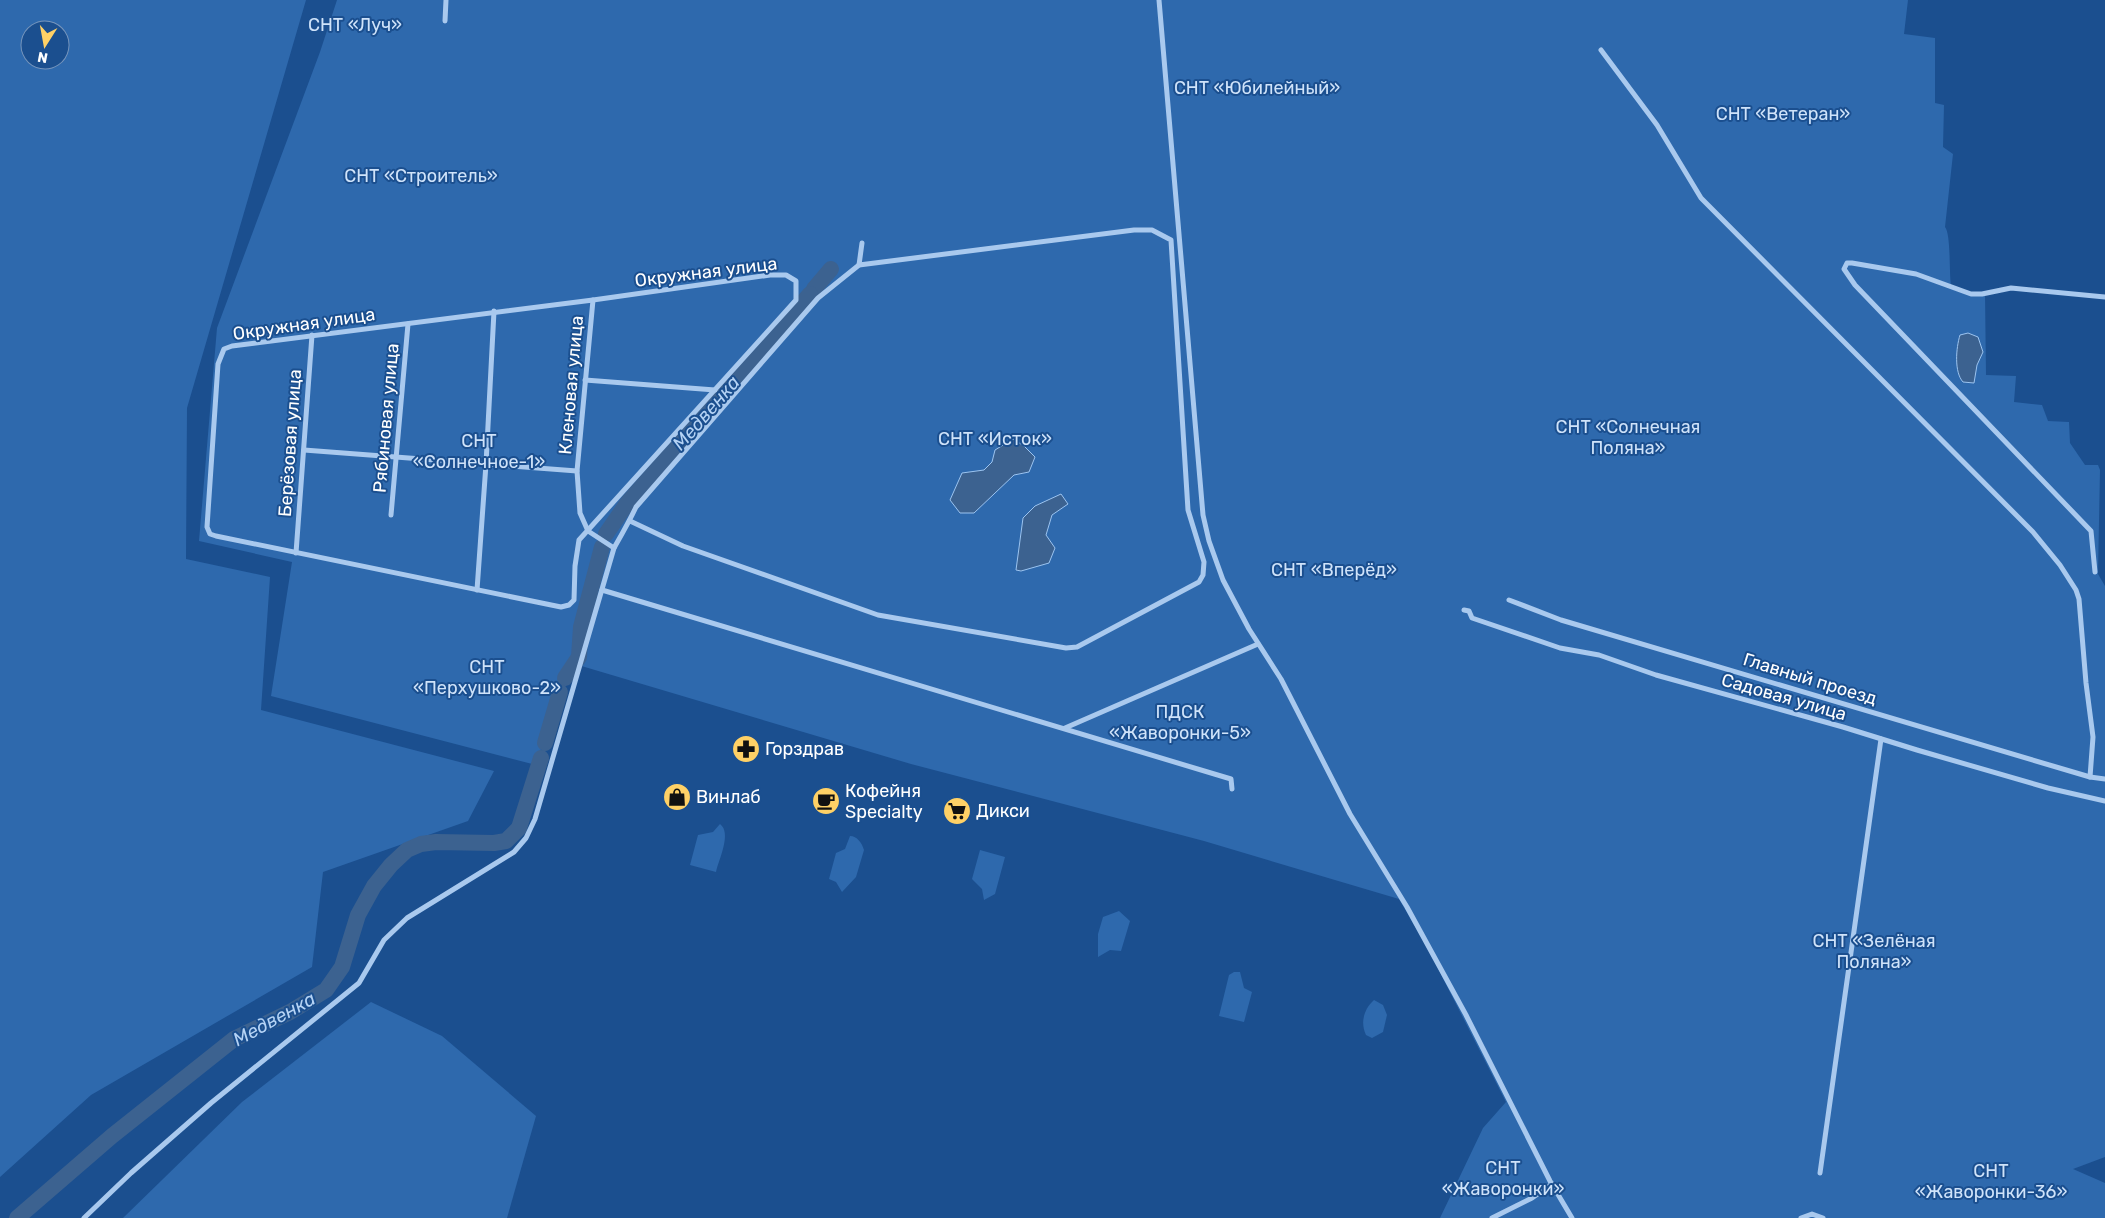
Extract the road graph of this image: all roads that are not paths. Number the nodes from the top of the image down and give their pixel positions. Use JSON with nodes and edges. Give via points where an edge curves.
{"nodes":[{"id":1,"x":446,"y":0,"type":"edge"},
{"id":2,"x":1159,"y":0,"type":"edge"},
{"id":3,"x":445,"y":21,"type":"dead end"},
{"id":4,"x":1601,"y":50,"type":"dead end"},
{"id":5,"x":862,"y":243,"type":"dead end"},
{"id":6,"x":859,"y":266,"type":"junction"},
{"id":7,"x":2105,"y":297,"type":"edge"},
{"id":8,"x":593,"y":300,"type":"junction"},
{"id":9,"x":494,"y":311,"type":"junction"},
{"id":10,"x":408,"y":324,"type":"junction"},
{"id":11,"x":312,"y":335,"type":"junction"},
{"id":12,"x":586,"y":380,"type":"junction"},
{"id":13,"x":715,"y":390,"type":"junction"},
{"id":14,"x":304,"y":450,"type":"junction"},
{"id":15,"x":396,"y":456,"type":"junction"},
{"id":16,"x":486,"y":464,"type":"junction"},
{"id":17,"x":577,"y":471,"type":"junction"},
{"id":18,"x":391,"y":515,"type":"dead end"},
{"id":19,"x":630,"y":521,"type":"junction"},
{"id":20,"x":588,"y":531,"type":"junction"},
{"id":21,"x":614,"y":548,"type":"junction"},
{"id":22,"x":296,"y":553,"type":"junction"},
{"id":23,"x":2095,"y":572,"type":"dead end"},
{"id":24,"x":476,"y":590,"type":"junction"},
{"id":25,"x":602,"y":590,"type":"junction"},
{"id":26,"x":1509,"y":600,"type":"dead end"},
{"id":27,"x":1464,"y":610,"type":"dead end"},
{"id":28,"x":1258,"y":644,"type":"junction"},
{"id":29,"x":1065,"y":728,"type":"junction"},
{"id":30,"x":1881,"y":739,"type":"junction"},
{"id":31,"x":2090,"y":777,"type":"junction"},
{"id":32,"x":2105,"y":779,"type":"edge"},
{"id":33,"x":1232,"y":789,"type":"dead end"},
{"id":34,"x":2104,"y":801,"type":"edge"},
{"id":35,"x":1820,"y":1173,"type":"dead end"},
{"id":36,"x":1552,"y":1184,"type":"junction"},
{"id":37,"x":84,"y":1218,"type":"edge"},
{"id":38,"x":1492,"y":1218,"type":"edge"},
{"id":39,"x":1572,"y":1218,"type":"edge"},
{"id":40,"x":1801,"y":1218,"type":"edge"},
{"id":41,"x":1823,"y":1218,"type":"edge"}],
"edges":[{"from":1,"to":3,"type":"street"},
{"from":2,"to":28,"type":"street","via":[[1204,523],[1223,580]]},
{"from":4,"to":31,"type":"street","via":[[1657,125],[1701,198],[2006,502],[2060,564],[2079,599],[2093,737]]},
{"from":5,"to":6,"type":"street"},
{"from":6,"to":19,"type":"street","via":[[818,298],[636,506]]},
{"from":6,"to":19,"type":"street","via":[[1134,230],[1152,230],[1170,240],[1188,510],[1204,562],[1199,582],[1077,647],[1066,648],[878,615],[683,546]]},
{"from":7,"to":23,"type":"street","via":[[2011,288],[1971,294],[1916,274],[1852,262],[1844,269],[1855,285],[2091,531]]},
{"from":8,"to":9,"type":"street","name":"Окружная улица"},
{"from":8,"to":12,"type":"street","name":"Кленовая улица"},
{"from":8,"to":13,"type":"street","name":"Окружная улица","via":[[770,275],[786,275],[796,281],[796,300]]},
{"from":9,"to":10,"type":"street","name":"Окружная улица"},
{"from":9,"to":16,"type":"street"},
{"from":10,"to":11,"type":"street","name":"Окружная улица"},
{"from":10,"to":15,"type":"street","name":"Рябиновая улица"},
{"from":11,"to":14,"type":"street","name":"Берёзовая улица"},
{"from":11,"to":22,"type":"street","name":"Окружная улица","via":[[224,349],[218,364],[206,527],[210,534],[216,536]]},
{"from":12,"to":13,"type":"street"},
{"from":12,"to":17,"type":"street","name":"Кленовая улица"},
{"from":13,"to":20,"type":"street","name":"Окружная улица"},
{"from":14,"to":15,"type":"street"},
{"from":14,"to":22,"type":"street","name":"Берёзовая улица"},
{"from":15,"to":16,"type":"street"},
{"from":15,"to":18,"type":"street","name":"Рябиновая улица"},
{"from":16,"to":17,"type":"street"},
{"from":16,"to":24,"type":"street"},
{"from":17,"to":20,"type":"street","name":"Кленовая улица","via":[[580,513]]},
{"from":19,"to":21,"type":"street"},
{"from":20,"to":21,"type":"street"},
{"from":20,"to":24,"type":"street","name":"Окружная улица","via":[[579,540],[574,600],[569,605],[562,607]]},
{"from":21,"to":25,"type":"street"},
{"from":22,"to":24,"type":"street","name":"Окружная улица"},
{"from":25,"to":29,"type":"street"},
{"from":25,"to":37,"type":"street","via":[[534,819],[520,845],[506,858],[407,918],[384,940],[359,983],[204,1109]]},
{"from":26,"to":31,"type":"street","name":"Главный проезд","via":[[1562,620]]},
{"from":27,"to":30,"type":"street","name":"Садовая улица","via":[[1469,611],[1472,618],[1550,645],[1599,655]]},
{"from":28,"to":29,"type":"street"},
{"from":28,"to":36,"type":"street","via":[[1281,679],[1350,814],[1407,906]]},
{"from":29,"to":33,"type":"street","via":[[1231,779]]},
{"from":30,"to":34,"type":"street","name":"Садовая улица"},
{"from":30,"to":35,"type":"street"},
{"from":31,"to":32,"type":"street","name":"Главный проезд"},
{"from":36,"to":38,"type":"street"},
{"from":36,"to":39,"type":"street"},
{"from":40,"to":41,"type":"street","via":[[1812,1214]]}]}
